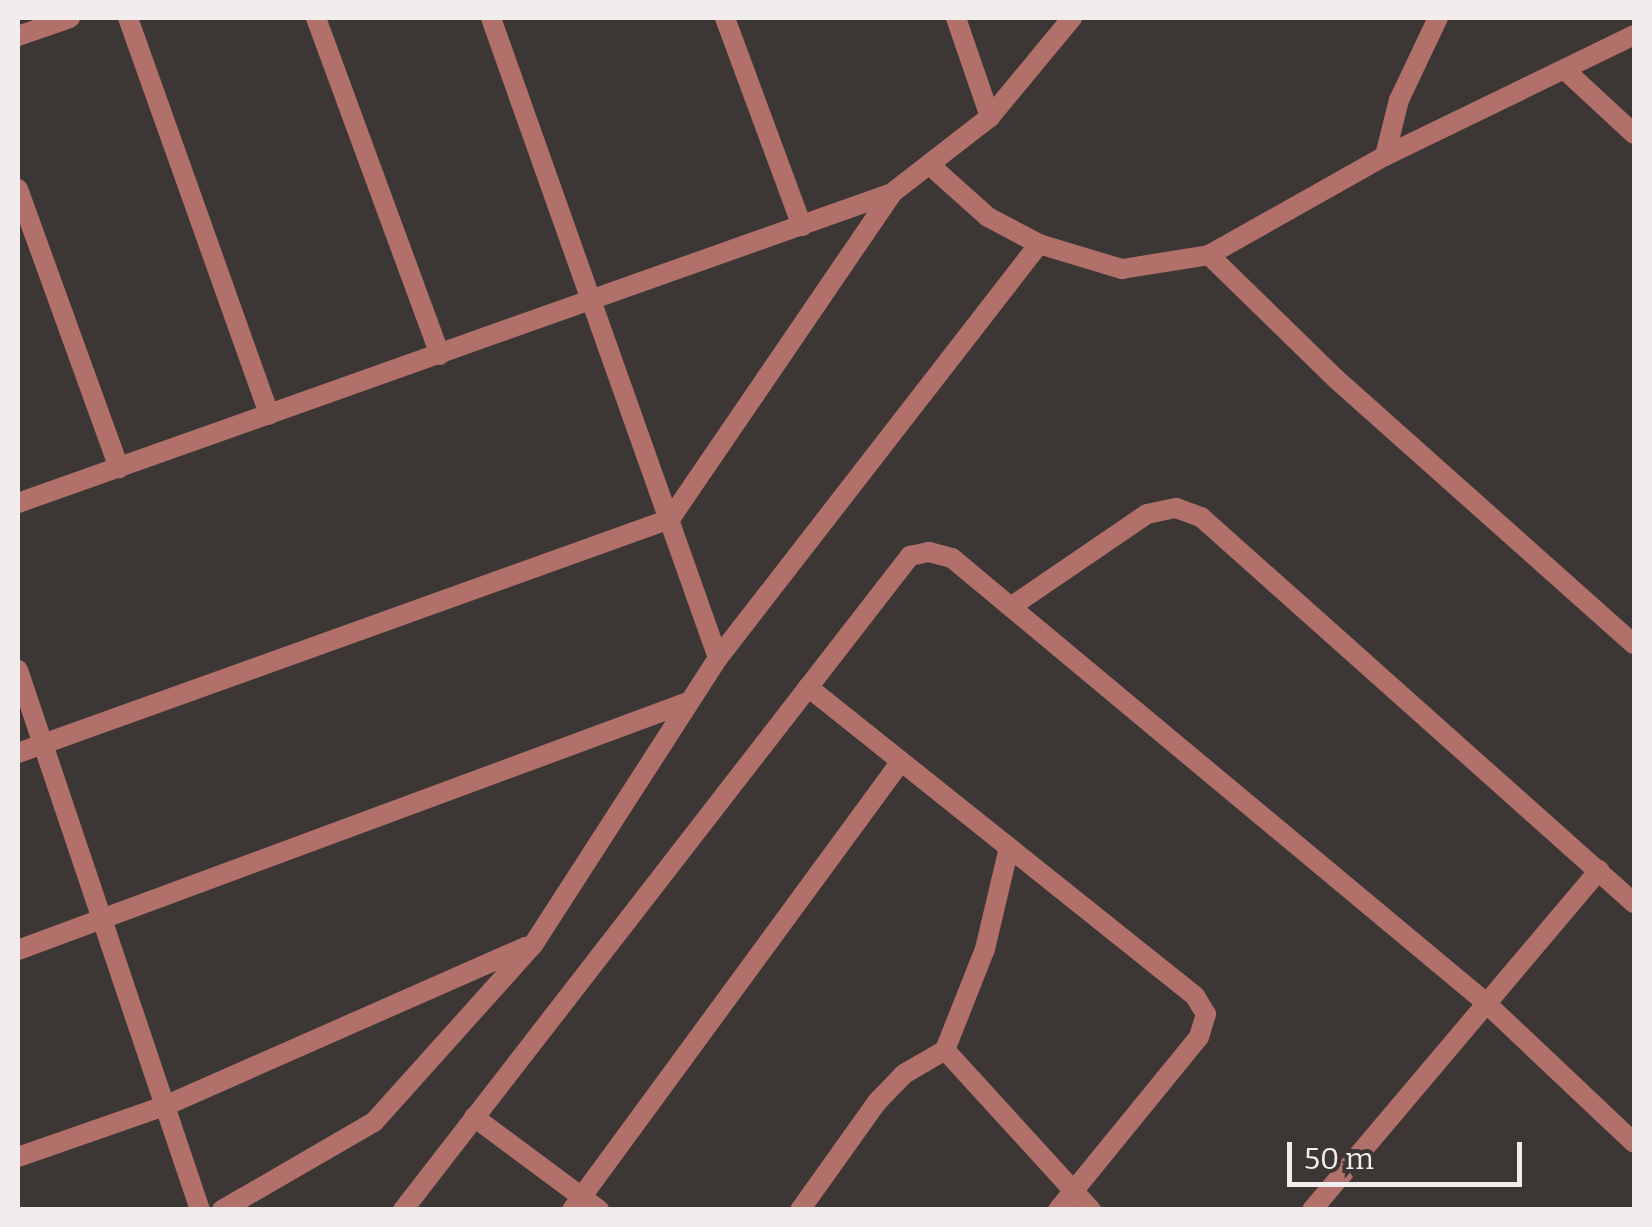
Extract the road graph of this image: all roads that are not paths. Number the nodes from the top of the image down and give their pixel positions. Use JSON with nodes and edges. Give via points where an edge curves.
{"nodes":[{"id":1,"x":70,"y":18,"type":"edge"},
{"id":2,"x":128,"y":18,"type":"edge"},
{"id":3,"x":316,"y":18,"type":"edge"},
{"id":4,"x":491,"y":18,"type":"edge"},
{"id":5,"x":725,"y":18,"type":"edge"},
{"id":6,"x":956,"y":18,"type":"edge"},
{"id":7,"x":1072,"y":18,"type":"edge"},
{"id":8,"x":1438,"y":18,"type":"edge"},
{"id":9,"x":1634,"y":34,"type":"edge"},
{"id":10,"x":18,"y":36,"type":"edge"},
{"id":11,"x":1565,"y":70,"type":"junction"},
{"id":12,"x":990,"y":117,"type":"junction"},
{"id":13,"x":1634,"y":134,"type":"edge"},
{"id":14,"x":1385,"y":156,"type":"junction"},
{"id":15,"x":932,"y":167,"type":"junction"},
{"id":16,"x":18,"y":189,"type":"edge"},
{"id":17,"x":892,"y":193,"type":"junction"},
{"id":18,"x":802,"y":226,"type":"junction"},
{"id":19,"x":1039,"y":244,"type":"junction"},
{"id":20,"x":1209,"y":255,"type":"junction"},
{"id":21,"x":589,"y":302,"type":"junction"},
{"id":22,"x":440,"y":355,"type":"junction"},
{"id":23,"x":269,"y":415,"type":"junction"},
{"id":24,"x":119,"y":468,"type":"junction"},
{"id":25,"x":18,"y":503,"type":"edge"},
{"id":26,"x":670,"y":520,"type":"junction"},
{"id":27,"x":1012,"y":606,"type":"junction"},
{"id":28,"x":1634,"y":644,"type":"edge"},
{"id":29,"x":718,"y":658,"type":"junction"},
{"id":30,"x":18,"y":670,"type":"edge"},
{"id":31,"x":808,"y":687,"type":"junction"},
{"id":32,"x":688,"y":702,"type":"junction"},
{"id":33,"x":43,"y":743,"type":"junction"},
{"id":34,"x":18,"y":752,"type":"edge"},
{"id":35,"x":898,"y":764,"type":"junction"},
{"id":36,"x":1008,"y":852,"type":"junction"},
{"id":37,"x":1599,"y":870,"type":"junction"},
{"id":38,"x":1634,"y":903,"type":"edge"},
{"id":39,"x":103,"y":919,"type":"junction"},
{"id":40,"x":533,"y":944,"type":"junction"},
{"id":41,"x":18,"y":950,"type":"edge"},
{"id":42,"x":1485,"y":1002,"type":"junction"},
{"id":43,"x":946,"y":1050,"type":"junction"},
{"id":44,"x":167,"y":1105,"type":"junction"},
{"id":45,"x":474,"y":1118,"type":"junction"},
{"id":46,"x":1634,"y":1143,"type":"edge"},
{"id":47,"x":18,"y":1156,"type":"edge"},
{"id":48,"x":1075,"y":1188,"type":"junction"},
{"id":49,"x":584,"y":1205,"type":"edge"},
{"id":50,"x":200,"y":1210,"type":"edge"},
{"id":51,"x":222,"y":1210,"type":"edge"},
{"id":52,"x":402,"y":1210,"type":"edge"},
{"id":53,"x":800,"y":1210,"type":"edge"},
{"id":54,"x":1058,"y":1210,"type":"edge"},
{"id":55,"x":1091,"y":1210,"type":"edge"},
{"id":56,"x":1312,"y":1210,"type":"edge"}],
"edges":[{"from":1,"to":10,"type":"street"},
{"from":2,"to":23,"type":"street"},
{"from":3,"to":22,"type":"street"},
{"from":4,"to":21,"type":"street"},
{"from":5,"to":18,"type":"street"},
{"from":6,"to":12,"type":"street"},
{"from":7,"to":12,"type":"street"},
{"from":8,"to":14,"type":"street","via":[[1399,100]]},
{"from":9,"to":11,"type":"street"},
{"from":11,"to":13,"type":"street"},
{"from":11,"to":14,"type":"street"},
{"from":12,"to":15,"type":"street"},
{"from":14,"to":20,"type":"street"},
{"from":15,"to":17,"type":"street"},
{"from":15,"to":19,"type":"street","via":[[988,217]]},
{"from":16,"to":24,"type":"street"},
{"from":17,"to":18,"type":"street"},
{"from":17,"to":26,"type":"street"},
{"from":18,"to":21,"type":"street"},
{"from":19,"to":20,"type":"street","via":[[1122,269]]},
{"from":19,"to":29,"type":"street"},
{"from":20,"to":28,"type":"street","via":[[1335,378]]},
{"from":21,"to":22,"type":"street"},
{"from":21,"to":26,"type":"street"},
{"from":22,"to":23,"type":"street"},
{"from":23,"to":24,"type":"street"},
{"from":24,"to":25,"type":"street"},
{"from":26,"to":29,"type":"street"},
{"from":26,"to":33,"type":"street"},
{"from":27,"to":31,"type":"street","via":[[952,558],[910,556]]},
{"from":27,"to":37,"type":"street","via":[[1148,514],[1176,508],[1202,517]]},
{"from":27,"to":42,"type":"street"},
{"from":29,"to":32,"type":"street"},
{"from":30,"to":33,"type":"street"},
{"from":31,"to":35,"type":"street"},
{"from":31,"to":45,"type":"street"},
{"from":32,"to":39,"type":"street"},
{"from":32,"to":40,"type":"street"},
{"from":33,"to":34,"type":"street"},
{"from":33,"to":39,"type":"street"},
{"from":35,"to":36,"type":"street"},
{"from":35,"to":49,"type":"street"},
{"from":36,"to":43,"type":"street","via":[[984,949]]},
{"from":36,"to":48,"type":"street","via":[[1195,996],[1206,1014],[1199,1037]]},
{"from":37,"to":38,"type":"street"},
{"from":37,"to":42,"type":"street"},
{"from":39,"to":41,"type":"street"},
{"from":39,"to":44,"type":"street"},
{"from":40,"to":44,"type":"street"},
{"from":40,"to":51,"type":"street","via":[[374,1122]]},
{"from":42,"to":46,"type":"street"},
{"from":42,"to":56,"type":"street"},
{"from":43,"to":48,"type":"street"},
{"from":43,"to":53,"type":"street","via":[[904,1074],[877,1102]]},
{"from":44,"to":47,"type":"street"},
{"from":44,"to":50,"type":"street"},
{"from":45,"to":49,"type":"street"},
{"from":45,"to":52,"type":"street"},
{"from":48,"to":54,"type":"street"},
{"from":48,"to":55,"type":"street"}]}
